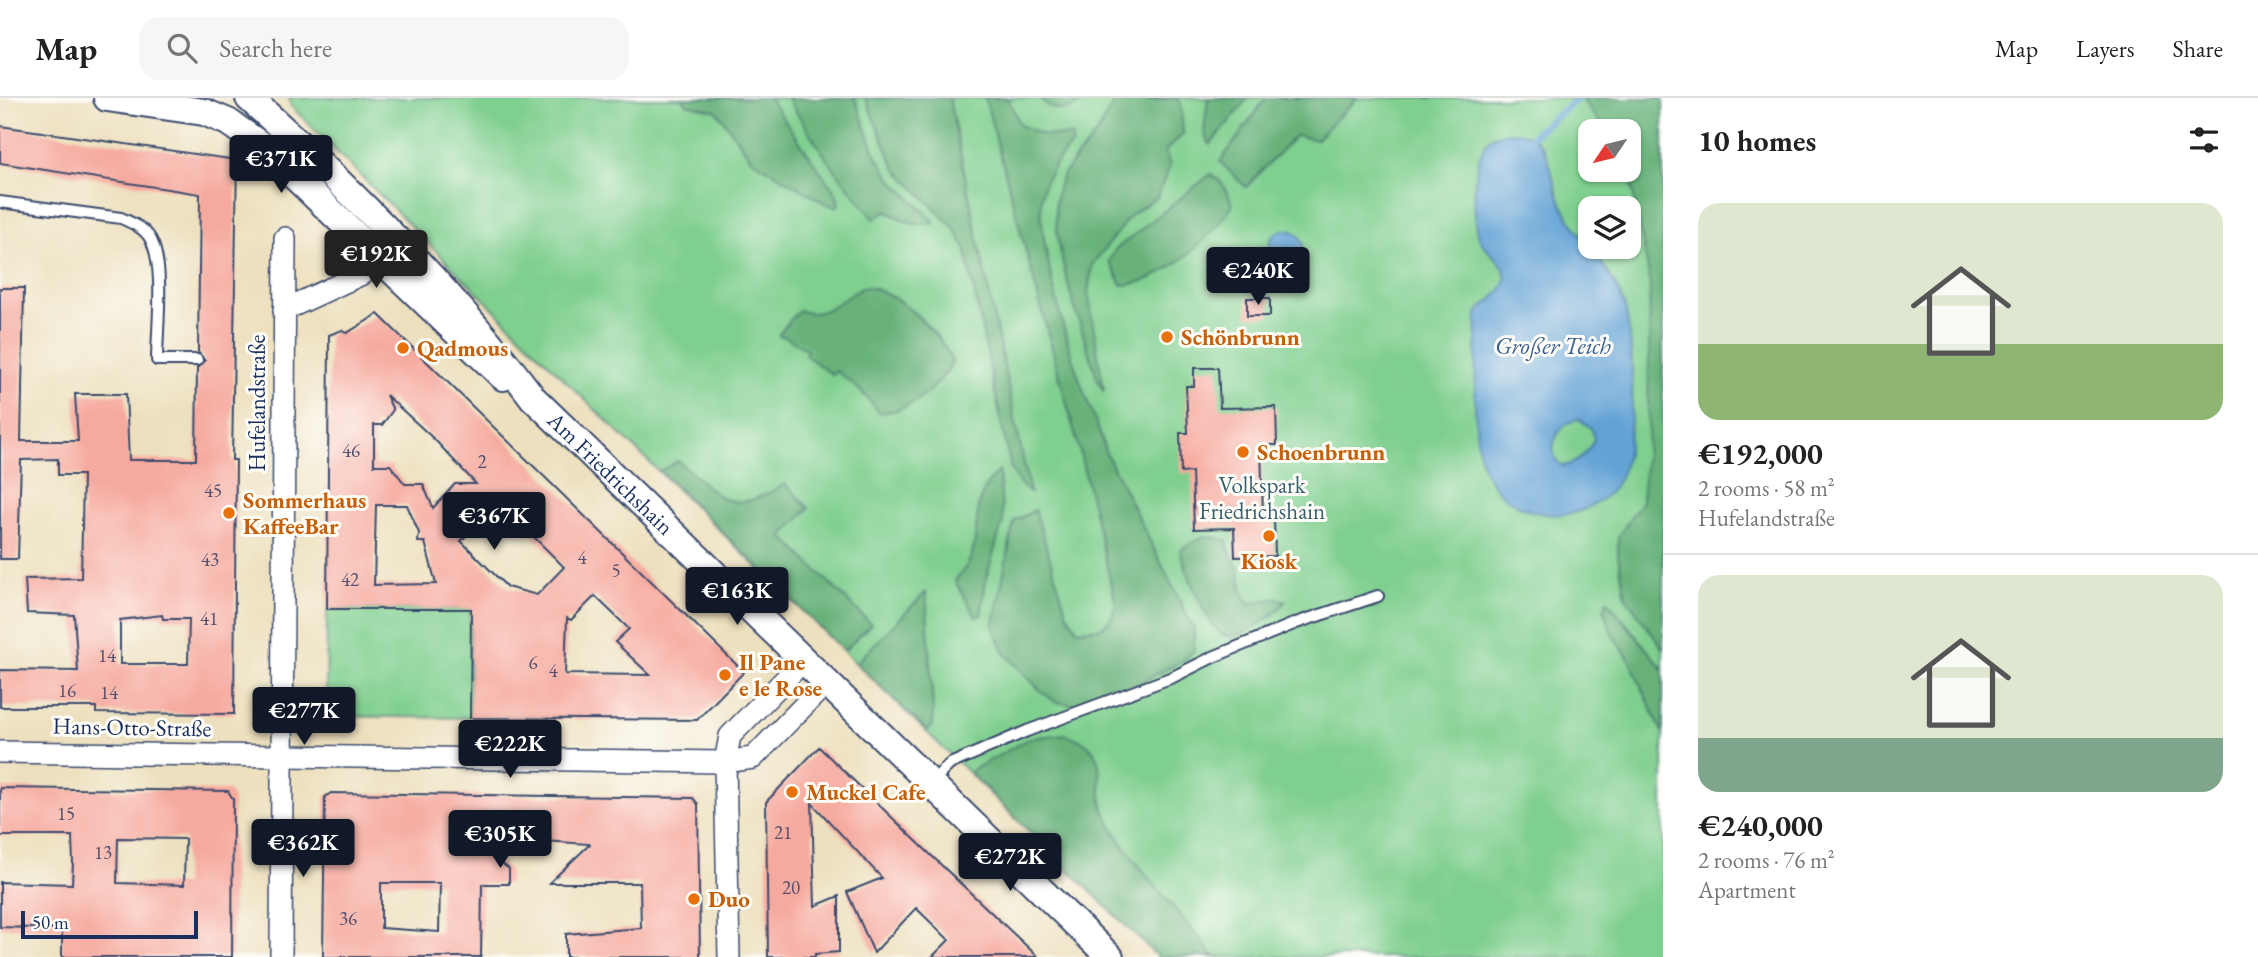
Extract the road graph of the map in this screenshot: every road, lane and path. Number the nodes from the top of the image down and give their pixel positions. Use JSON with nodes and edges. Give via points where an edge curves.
{"nodes":[{"id":1,"x":107,"y":98,"type":"edge"},
{"id":2,"x":240,"y":98,"type":"edge"},
{"id":3,"x":249,"y":98,"type":"edge"},
{"id":4,"x":228,"y":122,"type":"junction"},
{"id":5,"x":0,"y":202,"type":"edge"},
{"id":6,"x":285,"y":237,"type":"dead end"},
{"id":7,"x":379,"y":259,"type":"junction"},
{"id":8,"x":284,"y":310,"type":"junction"},
{"id":9,"x":197,"y":360,"type":"dead end"},
{"id":10,"x":533,"y":398,"type":"junction"},
{"id":11,"x":1378,"y":596,"type":"dead end"},
{"id":12,"x":805,"y":659,"type":"junction"},
{"id":13,"x":828,"y":681,"type":"junction"},
{"id":14,"x":0,"y":752,"type":"edge"},
{"id":15,"x":283,"y":756,"type":"junction"},
{"id":16,"x":725,"y":762,"type":"junction"},
{"id":17,"x":931,"y":783,"type":"junction"},
{"id":18,"x":281,"y":957,"type":"edge"},
{"id":19,"x":729,"y":957,"type":"edge"},
{"id":20,"x":1110,"y":957,"type":"edge"}],
"edges":[{"from":1,"to":4,"type":"street","name":"Am Friedrichshain","via":[[204,112]]},
{"from":2,"to":4,"type":"street"},
{"from":3,"to":10,"type":"street","name":"Am Friedrichshain","via":[[441,288],[488,338]]},
{"from":4,"to":7,"type":"street","name":"Am Friedrichshain","via":[[265,148]]},
{"from":5,"to":9,"type":"lane","via":[[121,218],[139,226],[151,239],[157,261],[157,359]]},
{"from":6,"to":8,"type":"street","name":"Hufelandstraße"},
{"from":7,"to":8,"type":"street","name":"Hufelandstraße","via":[[362,274]]},
{"from":7,"to":10,"type":"street","name":"Am Friedrichshain","via":[[497,374]]},
{"from":8,"to":15,"type":"street","name":"Hufelandstraße"},
{"from":10,"to":12,"type":"street","name":"Am Friedrichshain"},
{"from":11,"to":17,"type":"lane","via":[[1296,623],[1173,677],[1006,740],[950,764]]},
{"from":12,"to":13,"type":"street","name":"Am Friedrichshain"},
{"from":12,"to":16,"type":"street","via":[[730,736]]},
{"from":13,"to":16,"type":"street","name":"Hans-Otto-Straße","via":[[753,758]]},
{"from":13,"to":17,"type":"street","name":"Am Friedrichshain"},
{"from":14,"to":15,"type":"street","name":"Hans-Otto-Straße"},
{"from":15,"to":16,"type":"street","name":"Hans-Otto-Straße"},
{"from":15,"to":18,"type":"street","name":"Hufelandstraße"},
{"from":16,"to":19,"type":"street"},
{"from":17,"to":20,"type":"street","name":"Am Friedrichshain"}]}
